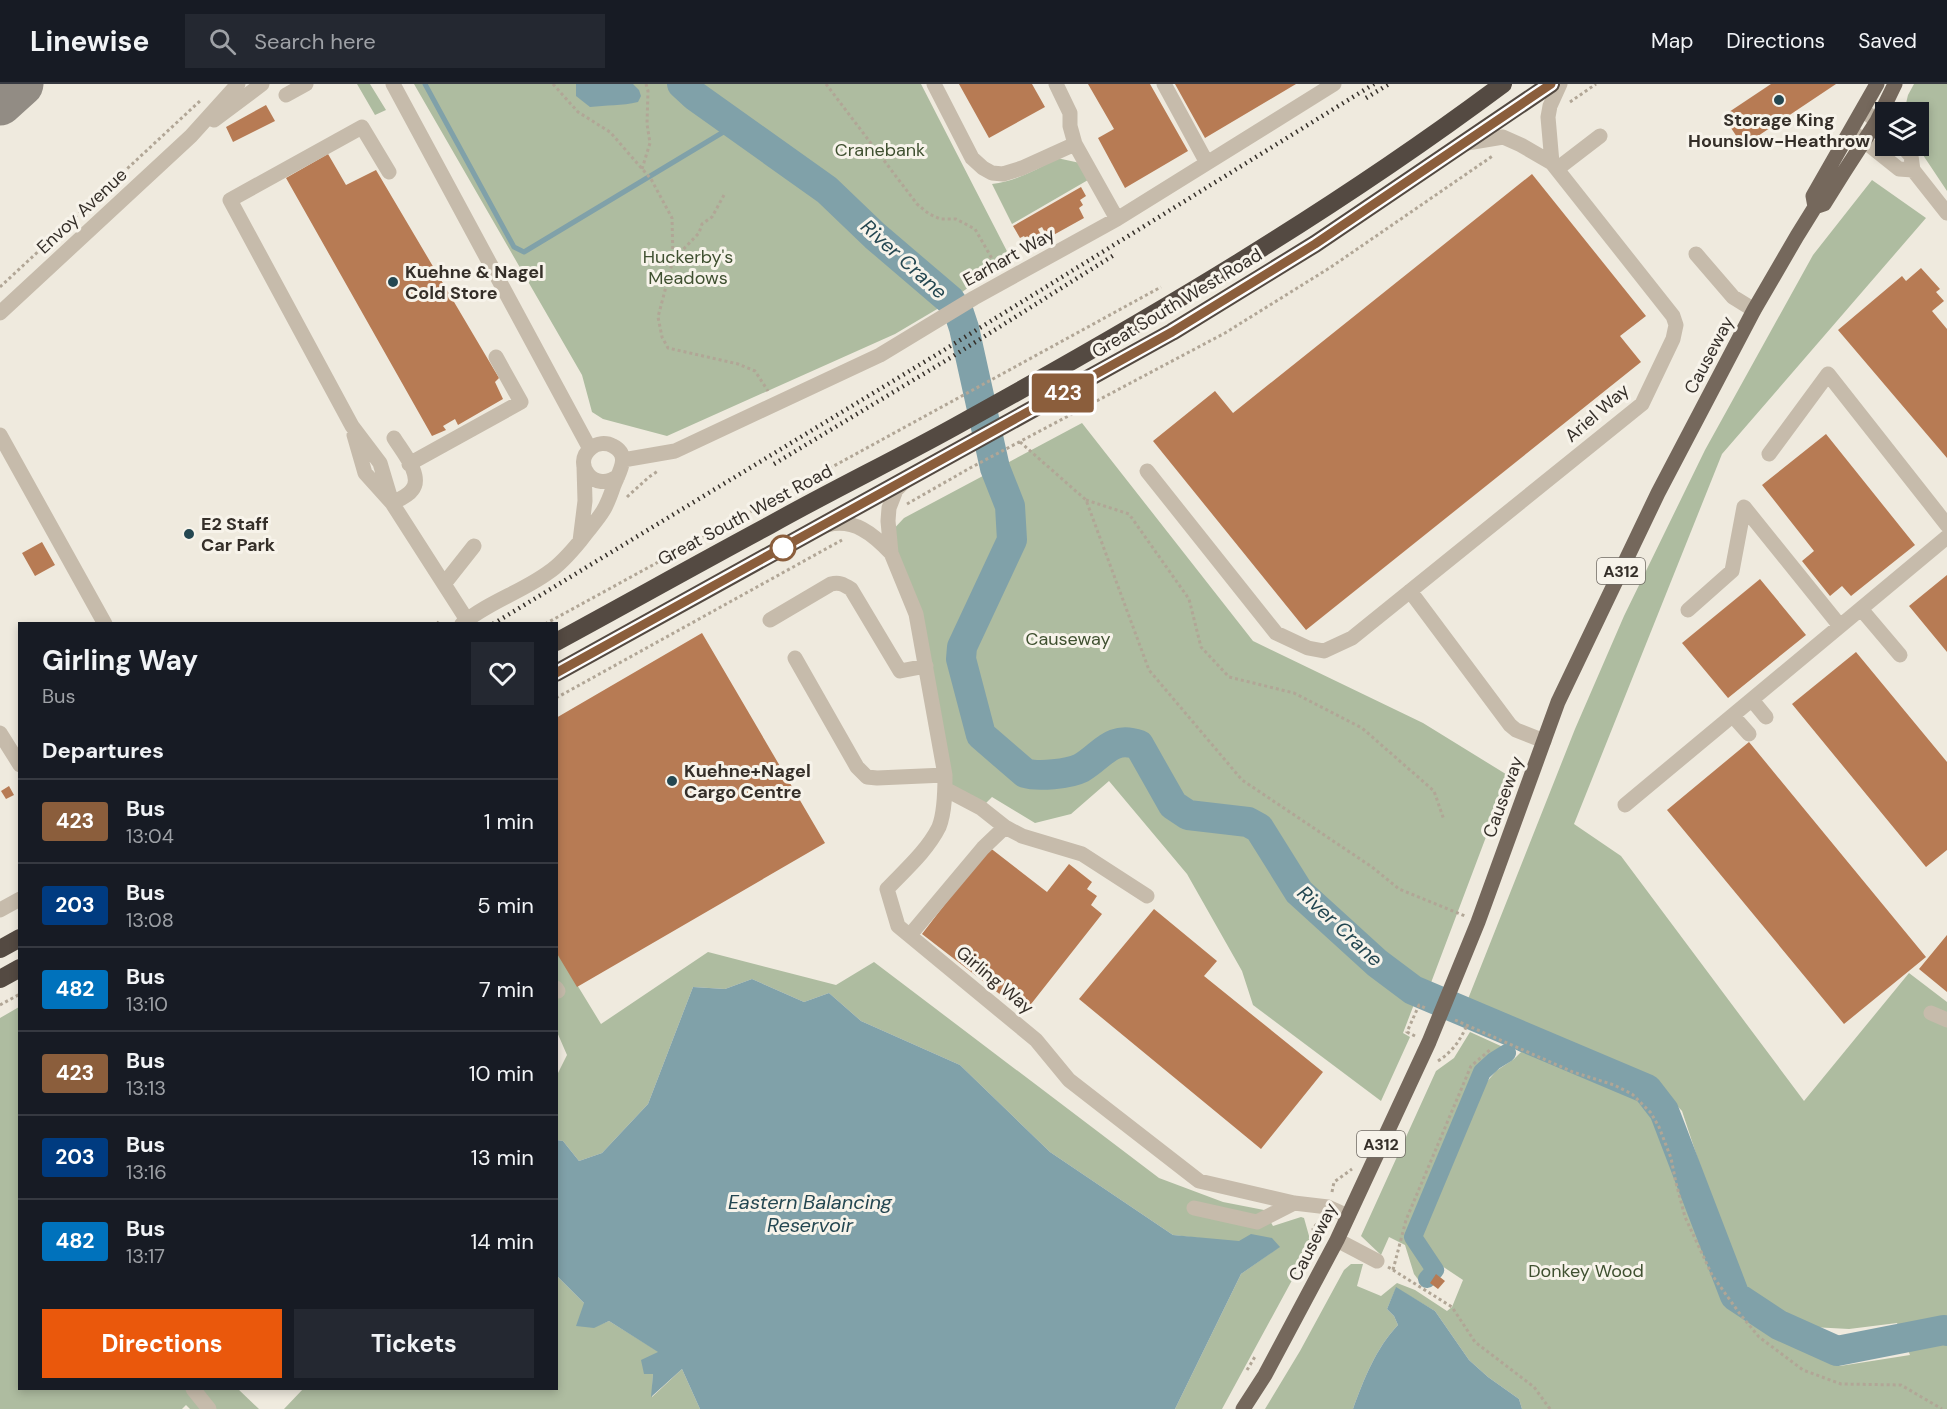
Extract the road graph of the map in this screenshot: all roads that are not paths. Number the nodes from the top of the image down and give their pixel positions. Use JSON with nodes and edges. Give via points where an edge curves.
{"nodes":[{"id":1,"x":238,"y":84,"type":"edge"},
{"id":2,"x":262,"y":84,"type":"edge"},
{"id":3,"x":306,"y":84,"type":"edge"},
{"id":4,"x":393,"y":84,"type":"edge"},
{"id":5,"x":934,"y":84,"type":"edge"},
{"id":6,"x":1056,"y":84,"type":"edge"},
{"id":7,"x":1164,"y":84,"type":"edge"},
{"id":8,"x":1334,"y":84,"type":"edge"},
{"id":9,"x":1503,"y":84,"type":"edge"},
{"id":10,"x":1551,"y":84,"type":"edge"},
{"id":11,"x":1560,"y":84,"type":"edge"},
{"id":12,"x":1877,"y":84,"type":"edge"},
{"id":13,"x":1895,"y":84,"type":"edge"},
{"id":14,"x":286,"y":94,"type":"dead end"},
{"id":15,"x":1889,"y":102,"type":"edge"},
{"id":16,"x":1863,"y":110,"type":"junction"},
{"id":17,"x":1875,"y":120,"type":"edge"},
{"id":18,"x":1851,"y":131,"type":"junction"},
{"id":19,"x":1875,"y":131,"type":"edge"},
{"id":20,"x":191,"y":136,"type":"junction"},
{"id":21,"x":1600,"y":136,"type":"dead end"},
{"id":22,"x":1865,"y":141,"type":"junction"},
{"id":23,"x":1075,"y":144,"type":"junction"},
{"id":24,"x":1464,"y":144,"type":"junction"},
{"id":25,"x":1911,"y":156,"type":"edge"},
{"id":26,"x":1207,"y":163,"type":"junction"},
{"id":27,"x":1555,"y":166,"type":"junction"},
{"id":28,"x":1913,"y":170,"type":"junction"},
{"id":29,"x":389,"y":172,"type":"dead end"},
{"id":30,"x":1815,"y":207,"type":"junction"},
{"id":31,"x":1947,"y":213,"type":"edge"},
{"id":32,"x":1117,"y":219,"type":"junction"},
{"id":33,"x":1696,"y":254,"type":"dead end"},
{"id":34,"x":1755,"y":310,"type":"junction"},
{"id":35,"x":0,"y":313,"type":"edge"},
{"id":36,"x":496,"y":357,"type":"dead end"},
{"id":37,"x":0,"y":435,"type":"edge"},
{"id":38,"x":394,"y":438,"type":"dead end"},
{"id":39,"x":590,"y":449,"type":"junction"},
{"id":40,"x":1769,"y":454,"type":"dead end"},
{"id":41,"x":623,"y":460,"type":"junction"},
{"id":42,"x":409,"y":464,"type":"junction"},
{"id":43,"x":584,"y":466,"type":"junction"},
{"id":44,"x":1147,"y":471,"type":"dead end"},
{"id":45,"x":618,"y":476,"type":"junction"},
{"id":46,"x":904,"y":481,"type":"junction"},
{"id":47,"x":392,"y":503,"type":"junction"},
{"id":48,"x":1947,"y":525,"type":"edge"},
{"id":49,"x":821,"y":527,"type":"junction"},
{"id":50,"x":1947,"y":537,"type":"edge"},
{"id":51,"x":580,"y":541,"type":"junction"},
{"id":52,"x":474,"y":546,"type":"dead end"},
{"id":53,"x":891,"y":553,"type":"junction"},
{"id":54,"x":444,"y":584,"type":"junction"},
{"id":55,"x":1410,"y":591,"type":"junction"},
{"id":56,"x":1861,"y":609,"type":"junction"},
{"id":57,"x":1688,"y":610,"type":"dead end"},
{"id":58,"x":770,"y":620,"type":"dead end"},
{"id":59,"x":104,"y":622,"type":"edge"},
{"id":60,"x":465,"y":622,"type":"edge"},
{"id":61,"x":1840,"y":626,"type":"junction"},
{"id":62,"x":558,"y":641,"type":"edge"},
{"id":63,"x":1900,"y":655,"type":"dead end"},
{"id":64,"x":795,"y":658,"type":"dead end"},
{"id":65,"x":926,"y":666,"type":"junction"},
{"id":66,"x":558,"y":672,"type":"edge"},
{"id":67,"x":1752,"y":700,"type":"junction"},
{"id":68,"x":1733,"y":716,"type":"junction"},
{"id":69,"x":1766,"y":717,"type":"dead end"},
{"id":70,"x":0,"y":733,"type":"edge"},
{"id":71,"x":1749,"y":734,"type":"dead end"},
{"id":72,"x":1544,"y":741,"type":"junction"},
{"id":73,"x":18,"y":762,"type":"edge"},
{"id":74,"x":945,"y":782,"type":"junction"},
{"id":75,"x":1625,"y":805,"type":"dead end"},
{"id":76,"x":1005,"y":827,"type":"junction"},
{"id":77,"x":1147,"y":896,"type":"dead end"},
{"id":78,"x":18,"y":899,"type":"edge"},
{"id":79,"x":0,"y":910,"type":"edge"},
{"id":80,"x":910,"y":935,"type":"junction"},
{"id":81,"x":18,"y":939,"type":"edge"},
{"id":82,"x":0,"y":949,"type":"edge"},
{"id":83,"x":18,"y":969,"type":"edge"},
{"id":84,"x":0,"y":979,"type":"edge"},
{"id":85,"x":1931,"y":1013,"type":"dead end"},
{"id":86,"x":1947,"y":1020,"type":"edge"},
{"id":87,"x":1294,"y":1203,"type":"junction"},
{"id":88,"x":1194,"y":1209,"type":"dead end"},
{"id":89,"x":1348,"y":1216,"type":"junction"},
{"id":90,"x":1337,"y":1240,"type":"junction"},
{"id":91,"x":1377,"y":1261,"type":"road end"},
{"id":92,"x":194,"y":1390,"type":"edge"},
{"id":93,"x":208,"y":1409,"type":"edge"},
{"id":94,"x":1244,"y":1409,"type":"edge"}],
"edges":[{"from":1,"to":20,"type":"street","name":"Envoy Avenue"},
{"from":2,"to":20,"type":"street","name":"Envoy Avenue"},
{"from":3,"to":14,"type":"street"},
{"from":4,"to":39,"type":"street"},
{"from":5,"to":23,"type":"street","via":[[972,158],[992,173],[1022,168]]},
{"from":6,"to":23,"type":"street","via":[[1070,113]]},
{"from":7,"to":26,"type":"street"},
{"from":8,"to":26,"type":"street","name":"Earhart Way"},
{"from":9,"to":62,"type":"highway","name":"Great South West Road","via":[[1302,224],[1189,293],[963,423]]},
{"from":10,"to":24,"type":"highway","name":"Great South West Road"},
{"from":11,"to":27,"type":"street","via":[[1548,117]]},
{"from":12,"to":16,"type":"main road","name":"Causeway"},
{"from":13,"to":15,"type":"main road","name":"Causeway"},
{"from":16,"to":17,"type":"street"},
{"from":16,"to":18,"type":"main road","name":"Causeway","number":"A312"},
{"from":18,"to":22,"type":"street"},
{"from":18,"to":30,"type":"main road","name":"Causeway","number":"A312","via":[[1813,196]]},
{"from":19,"to":22,"type":"main road","name":"Causeway","number":"A312"},
{"from":20,"to":35,"type":"street","name":"Envoy Avenue"},
{"from":21,"to":27,"type":"street"},
{"from":22,"to":28,"type":"street","via":[[1899,169]]},
{"from":22,"to":30,"type":"main road","name":"Causeway","number":"A312","via":[[1824,204]]},
{"from":23,"to":32,"type":"street"},
{"from":24,"to":27,"type":"street","name":"Ariel Way","via":[[1503,137]]},
{"from":24,"to":46,"type":"highway","name":"Great South West Road","via":[[1255,282],[1111,368]]},
{"from":25,"to":28,"type":"street"},
{"from":26,"to":32,"type":"street","name":"Earhart Way"},
{"from":27,"to":55,"type":"street","name":"Ariel Way","via":[[1673,316],[1673,339],[1642,404]]},
{"from":28,"to":31,"type":"street"},
{"from":29,"to":47,"type":"street","via":[[362,127],[230,200],[352,426],[380,463]]},
{"from":30,"to":34,"type":"main road","name":"Causeway","number":"A312"},
{"from":32,"to":41,"type":"street","name":"Earhart Way","via":[[880,355],[675,451]]},
{"from":33,"to":34,"type":"street","via":[[1733,297]]},
{"from":34,"to":72,"type":"main road","name":"Causeway","number":"A312","via":[[1658,493],[1558,702]]},
{"from":36,"to":42,"type":"street","via":[[521,402]]},
{"from":37,"to":59,"type":"street"},
{"from":38,"to":42,"type":"street"},
{"from":39,"to":41,"type":"street","via":[[607,443],[618,449]]},
{"from":39,"to":43,"type":"street"},
{"from":40,"to":48,"type":"street","via":[[1828,374]]},
{"from":41,"to":45,"type":"street"},
{"from":42,"to":47,"type":"street","via":[[416,480],[413,490]]},
{"from":43,"to":45,"type":"street","via":[[595,480],[607,482]]},
{"from":43,"to":51,"type":"street"},
{"from":44,"to":55,"type":"street","name":"Ariel Way","via":[[1276,633],[1286,638],[1324,651],[1352,638]]},
{"from":45,"to":51,"type":"street","via":[[604,510]]},
{"from":46,"to":49,"type":"highway","name":"Great South West Road"},
{"from":46,"to":53,"type":"street","name":"Girling Way","via":[[889,508]]},
{"from":47,"to":54,"type":"street"},
{"from":49,"to":53,"type":"street","name":"Girling Way","via":[[856,525]]},
{"from":49,"to":66,"type":"highway","name":"Great South West Road"},
{"from":50,"to":56,"type":"street"},
{"from":51,"to":60,"type":"street","via":[[549,573]]},
{"from":52,"to":54,"type":"street"},
{"from":53,"to":65,"type":"street","name":"Girling Way","via":[[916,614]]},
{"from":54,"to":60,"type":"street"},
{"from":55,"to":72,"type":"street","via":[[1510,725]]},
{"from":56,"to":61,"type":"street"},
{"from":56,"to":63,"type":"street"},
{"from":57,"to":61,"type":"street","via":[[1732,571],[1744,507]]},
{"from":58,"to":65,"type":"street","via":[[831,584],[844,584],[851,589],[900,671]]},
{"from":61,"to":67,"type":"street"},
{"from":64,"to":74,"type":"street","via":[[857,767],[867,777]]},
{"from":65,"to":74,"type":"street","name":"Girling Way"},
{"from":67,"to":68,"type":"street"},
{"from":67,"to":69,"type":"street"},
{"from":68,"to":71,"type":"street"},
{"from":68,"to":75,"type":"street"},
{"from":70,"to":73,"type":"street"},
{"from":72,"to":89,"type":"main road","name":"Causeway","number":"A312","via":[[1460,968]]},
{"from":74,"to":76,"type":"street"},
{"from":74,"to":80,"type":"street","name":"Girling Way","via":[[940,825],[925,848],[887,889],[898,926]]},
{"from":76,"to":77,"type":"street","via":[[1082,854]]},
{"from":76,"to":80,"type":"street","via":[[982,848]]},
{"from":78,"to":79,"type":"street"},
{"from":80,"to":87,"type":"street","name":"Girling Way","via":[[1036,1040],[1069,1080],[1199,1181]]},
{"from":81,"to":82,"type":"highway"},
{"from":83,"to":84,"type":"highway"},
{"from":85,"to":86,"type":"street"},
{"from":87,"to":88,"type":"street","via":[[1257,1222]]},
{"from":87,"to":89,"type":"street","name":"Girling Way","via":[[1328,1207]]},
{"from":89,"to":90,"type":"main road","name":"Causeway","number":"A312"},
{"from":90,"to":91,"type":"street"},
{"from":90,"to":94,"type":"main road","name":"Causeway","number":"A312"},
{"from":92,"to":93,"type":"street"}]}
